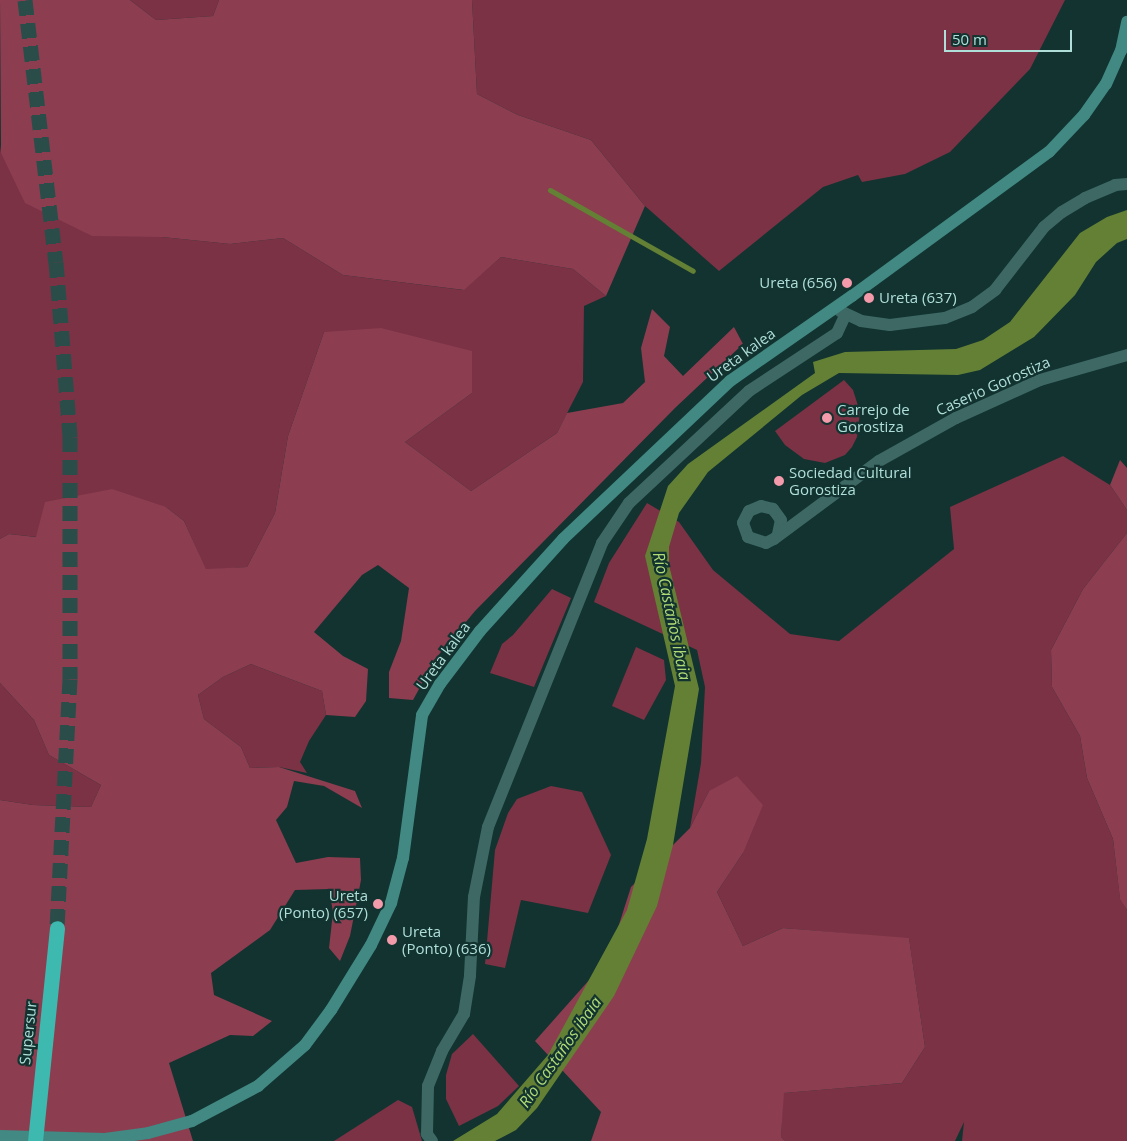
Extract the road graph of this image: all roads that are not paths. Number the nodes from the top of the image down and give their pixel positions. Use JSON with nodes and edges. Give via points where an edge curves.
{"nodes":[{"id":1,"x":1127,"y":22,"type":"edge"},
{"id":2,"x":1127,"y":184,"type":"edge"},
{"id":3,"x":841,"y":312,"type":"junction"},
{"id":4,"x":1127,"y":355,"type":"edge"},
{"id":5,"x":778,"y":534,"type":"dead end"},
{"id":6,"x":57,"y":928,"type":"tunnel mouth"},
{"id":7,"x":0,"y":1136,"type":"edge"},
{"id":8,"x":34,"y":1141,"type":"edge"},
{"id":9,"x":432,"y":1141,"type":"edge"}],
"edges":[{"from":1,"to":3,"type":"street","name":"Ureta kalea","via":[[1121,51],[1106,84],[1066,135],[1049,152]]},
{"from":2,"to":3,"type":"street","via":[[1085,198],[1062,212],[1044,228],[994,290],[972,306],[945,318],[915,324],[890,325]]},
{"from":3,"to":7,"type":"street","name":"Ureta kalea","via":[[730,380],[563,539],[480,632],[440,684],[422,715],[398,880],[371,945],[305,1045],[258,1086],[192,1121],[148,1133],[105,1139]]},
{"from":3,"to":9,"type":"street","name":"Ureta kalea","via":[[837,333],[749,392],[629,503],[602,543],[488,827],[474,897],[470,975],[464,1014],[442,1051],[428,1086],[427,1134]]},
{"from":4,"to":5,"type":"street","name":"Caserio Gorostiza","via":[[1040,380],[956,418],[879,461]]},
{"from":6,"to":8,"type":"highway","name":"Supersur"}]}
